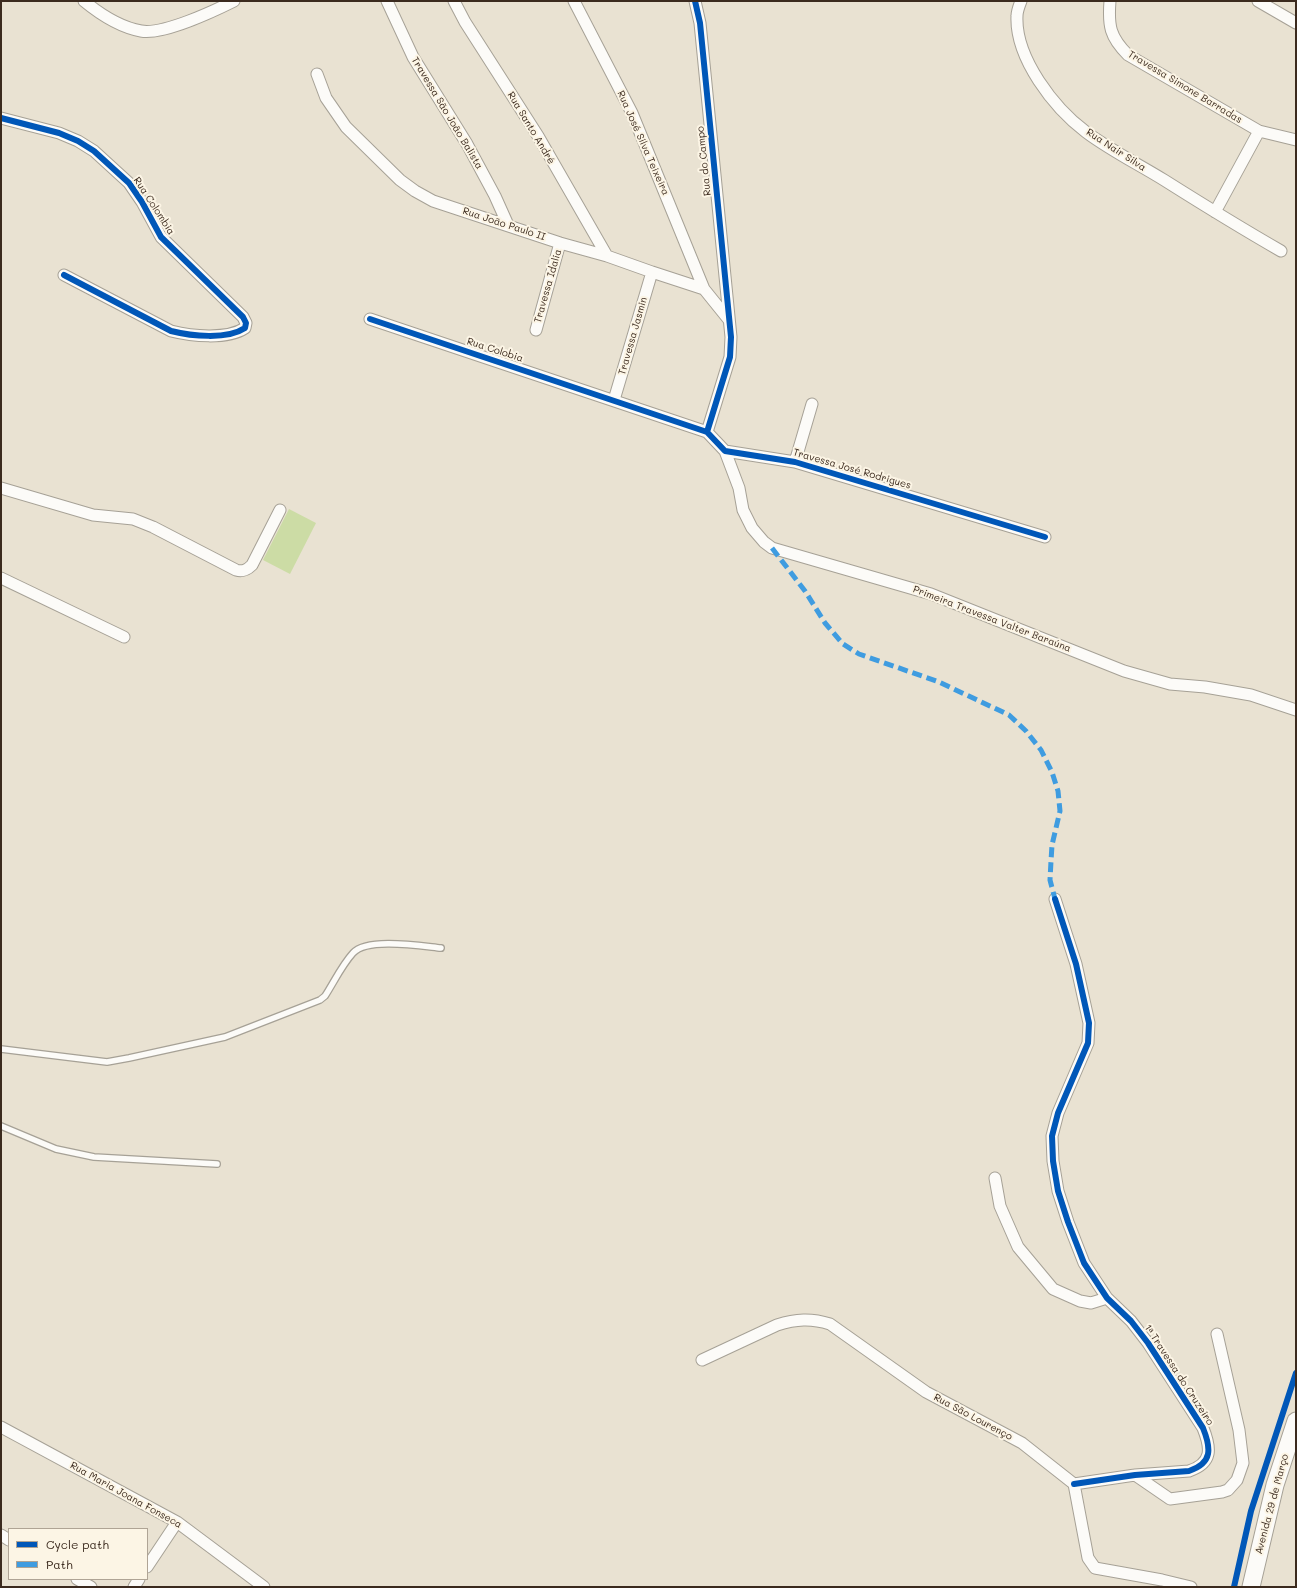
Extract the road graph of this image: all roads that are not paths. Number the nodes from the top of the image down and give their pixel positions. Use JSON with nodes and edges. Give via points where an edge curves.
{"nodes":[{"id":1,"x":84,"y":1,"type":"edge"},
{"id":2,"x":234,"y":1,"type":"edge"},
{"id":3,"x":387,"y":1,"type":"edge"},
{"id":4,"x":454,"y":1,"type":"edge"},
{"id":5,"x":574,"y":1,"type":"edge"},
{"id":6,"x":695,"y":1,"type":"edge"},
{"id":7,"x":1021,"y":1,"type":"edge"},
{"id":8,"x":1110,"y":1,"type":"edge"},
{"id":9,"x":1258,"y":1,"type":"edge"},
{"id":10,"x":1296,"y":23,"type":"edge"},
{"id":11,"x":317,"y":74,"type":"dead end"},
{"id":12,"x":1,"y":118,"type":"edge"},
{"id":13,"x":1259,"y":131,"type":"junction"},
{"id":14,"x":1296,"y":140,"type":"edge"},
{"id":15,"x":1215,"y":212,"type":"junction"},
{"id":16,"x":508,"y":225,"type":"junction"},
{"id":17,"x":560,"y":243,"type":"junction"},
{"id":18,"x":1281,"y":251,"type":"dead end"},
{"id":19,"x":606,"y":256,"type":"junction"},
{"id":20,"x":652,"y":272,"type":"junction"},
{"id":21,"x":64,"y":275,"type":"dead end"},
{"id":22,"x":704,"y":289,"type":"junction"},
{"id":23,"x":370,"y":319,"type":"dead end"},
{"id":24,"x":729,"y":320,"type":"junction"},
{"id":25,"x":536,"y":330,"type":"dead end"},
{"id":26,"x":614,"y":400,"type":"junction"},
{"id":27,"x":812,"y":404,"type":"dead end"},
{"id":28,"x":707,"y":432,"type":"junction"},
{"id":29,"x":725,"y":451,"type":"junction"},
{"id":30,"x":795,"y":462,"type":"junction"},
{"id":31,"x":1,"y":488,"type":"edge"},
{"id":32,"x":280,"y":510,"type":"dead end"},
{"id":33,"x":1045,"y":537,"type":"dead end"},
{"id":34,"x":1,"y":578,"type":"edge"},
{"id":35,"x":124,"y":637,"type":"dead end"},
{"id":36,"x":1296,"y":710,"type":"edge"},
{"id":37,"x":1055,"y":899,"type":"dead end"},
{"id":38,"x":440,"y":948,"type":"dead end"},
{"id":39,"x":1,"y":1049,"type":"edge"},
{"id":40,"x":1,"y":1126,"type":"edge"},
{"id":41,"x":217,"y":1164,"type":"dead end"},
{"id":42,"x":995,"y":1178,"type":"dead end"},
{"id":43,"x":1107,"y":1298,"type":"junction"},
{"id":44,"x":1217,"y":1334,"type":"dead end"},
{"id":45,"x":702,"y":1360,"type":"dead end"},
{"id":46,"x":1296,"y":1421,"type":"edge"},
{"id":47,"x":1,"y":1427,"type":"edge"},
{"id":48,"x":1135,"y":1475,"type":"junction"},
{"id":49,"x":1074,"y":1484,"type":"junction"},
{"id":50,"x":177,"y":1522,"type":"junction"},
{"id":51,"x":148,"y":1566,"type":"edge"},
{"id":52,"x":78,"y":1580,"type":"edge"},
{"id":53,"x":91,"y":1587,"type":"edge"},
{"id":54,"x":264,"y":1587,"type":"edge"},
{"id":55,"x":1191,"y":1587,"type":"edge"},
{"id":56,"x":1251,"y":1587,"type":"edge"}],
"edges":[{"from":1,"to":2,"type":"street","via":[[102,15],[142,32],[192,20]]},
{"from":3,"to":16,"type":"street","name":"Travessa São João Balista","via":[[413,57],[466,144]]},
{"from":4,"to":19,"type":"street","name":"Rua Santo André","via":[[538,136]]},
{"from":5,"to":22,"type":"street","name":"Rua José Silva Teixeira","via":[[632,113]]},
{"from":6,"to":24,"type":"street","name":"Rua do Campo","via":[[700,23]]},
{"from":7,"to":15,"type":"street","name":"Rua Nair Silva","via":[[1017,15],[1019,37],[1028,62],[1041,85],[1059,108],[1086,132]]},
{"from":8,"to":13,"type":"street","name":"Travessa Simone Barradas","via":[[1109,20],[1113,34],[1128,55]]},
{"from":9,"to":10,"type":"street"},
{"from":11,"to":16,"type":"street","name":"Rua João Paulo II","via":[[326,98],[346,127],[400,180],[433,201]]},
{"from":12,"to":21,"type":"street","name":"Rua Colombia","via":[[78,141],[109,163],[129,183],[161,237],[243,317],[246,323],[238,333],[228,335],[187,335],[171,331]]},
{"from":13,"to":14,"type":"street","name":"Travessa Simone Barradas"},
{"from":13,"to":15,"type":"street"},
{"from":15,"to":18,"type":"street","name":"Rua Nair Silva"},
{"from":16,"to":17,"type":"street","name":"Rua João Paulo II"},
{"from":17,"to":19,"type":"street","name":"Rua João Paulo II"},
{"from":17,"to":25,"type":"street","name":"Travessa Idalia"},
{"from":19,"to":20,"type":"street","name":"Rua João Paulo II"},
{"from":20,"to":22,"type":"street","name":"Rua João Paulo II"},
{"from":20,"to":26,"type":"street","name":"Travessa Jasmin"},
{"from":22,"to":24,"type":"street"},
{"from":23,"to":26,"type":"street","name":"Rua Colobia"},
{"from":24,"to":28,"type":"street","name":"Rua do Campo","via":[[730,357]]},
{"from":26,"to":28,"type":"street"},
{"from":27,"to":30,"type":"street"},
{"from":28,"to":29,"type":"street"},
{"from":29,"to":30,"type":"street","name":"Travessa José Rodrigues"},
{"from":29,"to":36,"type":"street","name":"Primeira Travessa Valter Baraúna","via":[[739,488],[743,510],[752,528],[772,548],[931,594],[1124,671],[1170,684],[1206,687],[1251,696]]},
{"from":30,"to":33,"type":"street","name":"Travessa José Rodrigues"},
{"from":31,"to":32,"type":"street","via":[[93,515],[133,519],[242,572],[252,565]]},
{"from":34,"to":35,"type":"street"},
{"from":37,"to":43,"type":"street","name":"1ᵃ Travessa do Cruzeiro","via":[[1076,964],[1089,1023],[1088,1043],[1058,1113],[1052,1136],[1053,1161],[1058,1191],[1070,1229],[1084,1264]]},
{"from":38,"to":39,"type":"lane","via":[[386,943],[354,951],[320,1000],[225,1037],[107,1062]]},
{"from":40,"to":41,"type":"lane","via":[[56,1149],[94,1157]]},
{"from":42,"to":43,"type":"street","via":[[1000,1206],[1018,1247],[1053,1289],[1091,1303]]},
{"from":43,"to":48,"type":"street","name":"1ᵃ Travessa do Cruzeiro","via":[[1131,1321],[1148,1343],[1203,1428],[1208,1442],[1209,1453],[1205,1462],[1197,1468],[1189,1471]]},
{"from":44,"to":48,"type":"street","via":[[1239,1430],[1243,1463],[1237,1480],[1228,1490],[1222,1492],[1170,1498]]},
{"from":45,"to":49,"type":"street","name":"Rua São Lourenço","via":[[790,1321],[816,1320],[830,1324],[926,1392],[1022,1443]]},
{"from":46,"to":56,"type":"main road","name":"Avenida 29 de Março","via":[[1275,1485]]},
{"from":47,"to":50,"type":"street","name":"Rua Maria Joana Fonseca"},
{"from":48,"to":49,"type":"street","name":"1ᵃ Travessa do Cruzeiro"},
{"from":49,"to":55,"type":"street","via":[[1088,1558],[1095,1568]]},
{"from":50,"to":51,"type":"street"},
{"from":50,"to":54,"type":"street","name":"Rua Maria Joana Fonseca"},
{"from":52,"to":53,"type":"street"}]}
